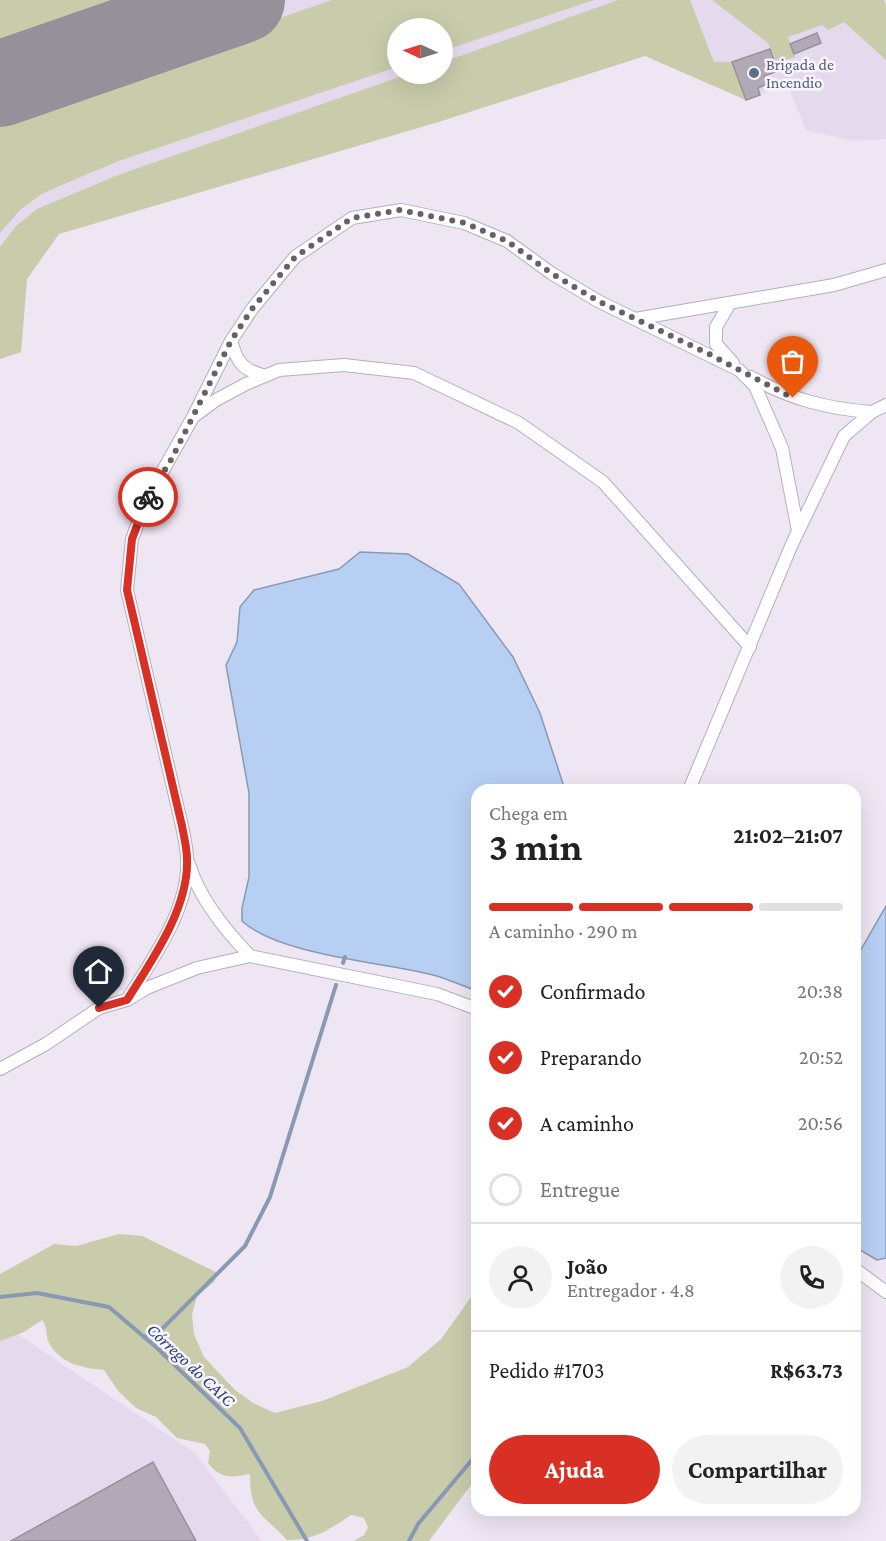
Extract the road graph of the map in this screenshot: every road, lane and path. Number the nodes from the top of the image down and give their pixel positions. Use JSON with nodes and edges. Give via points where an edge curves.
{"nodes":[{"id":1,"x":886,"y":270,"type":"edge"},
{"id":2,"x":730,"y":303,"type":"junction"},
{"id":3,"x":635,"y":319,"type":"junction"},
{"id":4,"x":231,"y":341,"type":"junction"},
{"id":5,"x":738,"y":370,"type":"junction"},
{"id":6,"x":265,"y":376,"type":"junction"},
{"id":7,"x":886,"y":405,"type":"edge"},
{"id":8,"x":873,"y":412,"type":"junction"},
{"id":9,"x":194,"y":417,"type":"junction"},
{"id":10,"x":798,"y":531,"type":"junction"},
{"id":11,"x":750,"y":647,"type":"junction"},
{"id":12,"x":692,"y":784,"type":"edge"},
{"id":13,"x":187,"y":860,"type":"junction"},
{"id":14,"x":250,"y":956,"type":"junction"},
{"id":15,"x":127,"y":1000,"type":"junction"},
{"id":16,"x":471,"y":1007,"type":"edge"},
{"id":17,"x":0,"y":1069,"type":"edge"},
{"id":18,"x":861,"y":1273,"type":"edge"},
{"id":19,"x":886,"y":1292,"type":"edge"}],
"edges":[{"from":1,"to":2,"type":"street","via":[[834,285]]},
{"from":2,"to":3,"type":"street"},
{"from":2,"to":5,"type":"street","via":[[716,327],[716,344]]},
{"from":3,"to":4,"type":"street","via":[[551,273],[507,241],[465,223],[400,210],[352,218],[295,257]]},
{"from":3,"to":5,"type":"street"},
{"from":4,"to":6,"type":"street","via":[[237,361],[249,371]]},
{"from":4,"to":9,"type":"street"},
{"from":5,"to":8,"type":"street","via":[[793,398],[840,410]]},
{"from":5,"to":10,"type":"street","via":[[755,386],[782,448]]},
{"from":6,"to":9,"type":"street","via":[[216,400]]},
{"from":6,"to":11,"type":"street","via":[[279,370],[344,365],[414,372],[519,423],[603,482]]},
{"from":7,"to":8,"type":"street"},
{"from":8,"to":10,"type":"street","via":[[844,436]]},
{"from":9,"to":13,"type":"street","via":[[137,522],[127,590]]},
{"from":10,"to":11,"type":"street"},
{"from":11,"to":12,"type":"street"},
{"from":13,"to":14,"type":"street","via":[[195,883]]},
{"from":13,"to":15,"type":"street","via":[[184,890],[164,940]]},
{"from":14,"to":15,"type":"street","via":[[197,968]]},
{"from":14,"to":16,"type":"street","via":[[437,993]]},
{"from":15,"to":17,"type":"street","via":[[99,1008]]},
{"from":18,"to":19,"type":"street"}]}
